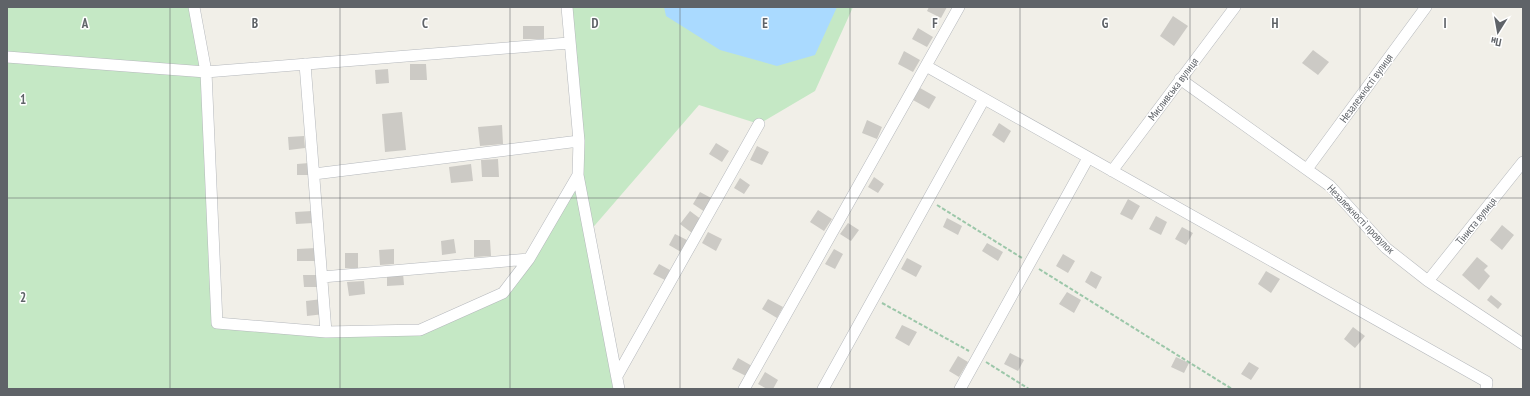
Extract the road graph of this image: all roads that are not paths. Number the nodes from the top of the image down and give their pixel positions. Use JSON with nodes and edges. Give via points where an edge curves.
{"nodes":[{"id":1,"x":194,"y":7,"type":"edge"},
{"id":2,"x":567,"y":7,"type":"edge"},
{"id":3,"x":959,"y":7,"type":"edge"},
{"id":4,"x":1235,"y":7,"type":"edge"},
{"id":5,"x":1426,"y":7,"type":"edge"},
{"id":6,"x":569,"y":43,"type":"junction"},
{"id":7,"x":7,"y":57,"type":"edge"},
{"id":8,"x":305,"y":64,"type":"junction"},
{"id":9,"x":926,"y":66,"type":"junction"},
{"id":10,"x":206,"y":72,"type":"junction"},
{"id":11,"x":1180,"y":79,"type":"junction"},
{"id":12,"x":984,"y":99,"type":"junction"},
{"id":13,"x":759,"y":124,"type":"dead end"},
{"id":14,"x":579,"y":141,"type":"junction"},
{"id":15,"x":1088,"y":158,"type":"junction"},
{"id":16,"x":1523,"y":162,"type":"edge"},
{"id":17,"x":1307,"y":169,"type":"junction"},
{"id":18,"x":1112,"y":171,"type":"junction"},
{"id":19,"x":314,"y":174,"type":"junction"},
{"id":20,"x":578,"y":175,"type":"junction"},
{"id":21,"x":529,"y":259,"type":"junction"},
{"id":22,"x":322,"y":277,"type":"junction"},
{"id":23,"x":1428,"y":281,"type":"junction"},
{"id":24,"x":326,"y":332,"type":"junction"},
{"id":25,"x":1523,"y":344,"type":"edge"},
{"id":26,"x":617,"y":376,"type":"junction"},
{"id":27,"x":620,"y":389,"type":"edge"},
{"id":28,"x":744,"y":389,"type":"edge"},
{"id":29,"x":823,"y":389,"type":"edge"},
{"id":30,"x":960,"y":389,"type":"edge"},
{"id":31,"x":1486,"y":389,"type":"edge"}],
"edges":[{"from":1,"to":10,"type":"street"},
{"from":2,"to":6,"type":"street"},
{"from":3,"to":9,"type":"street"},
{"from":4,"to":11,"type":"street","name":"Мисливська вулиця"},
{"from":5,"to":17,"type":"street","name":"Незалежності вулиця"},
{"from":6,"to":8,"type":"street"},
{"from":6,"to":14,"type":"street"},
{"from":7,"to":10,"type":"street"},
{"from":8,"to":10,"type":"street"},
{"from":8,"to":19,"type":"street"},
{"from":9,"to":12,"type":"street"},
{"from":9,"to":28,"type":"street"},
{"from":10,"to":24,"type":"street","via":[[217,323]]},
{"from":11,"to":17,"type":"street","name":"Незалежності провулок"},
{"from":11,"to":18,"type":"street","name":"Мисливська вулиця"},
{"from":12,"to":15,"type":"street"},
{"from":12,"to":29,"type":"street"},
{"from":13,"to":26,"type":"street"},
{"from":14,"to":19,"type":"street"},
{"from":14,"to":20,"type":"street"},
{"from":15,"to":18,"type":"street"},
{"from":15,"to":30,"type":"street"},
{"from":16,"to":23,"type":"street","name":"Тіниста вулиця"},
{"from":17,"to":23,"type":"street","name":"Незалежності провулок","via":[[1330,186],[1386,248]]},
{"from":18,"to":31,"type":"street","via":[[1487,382]]},
{"from":19,"to":22,"type":"street"},
{"from":20,"to":21,"type":"street"},
{"from":20,"to":26,"type":"street"},
{"from":21,"to":22,"type":"street"},
{"from":21,"to":24,"type":"street","via":[[503,293],[420,330]]},
{"from":22,"to":24,"type":"street"},
{"from":23,"to":25,"type":"street","name":"Незалежності провулок"},
{"from":26,"to":27,"type":"street"}]}
